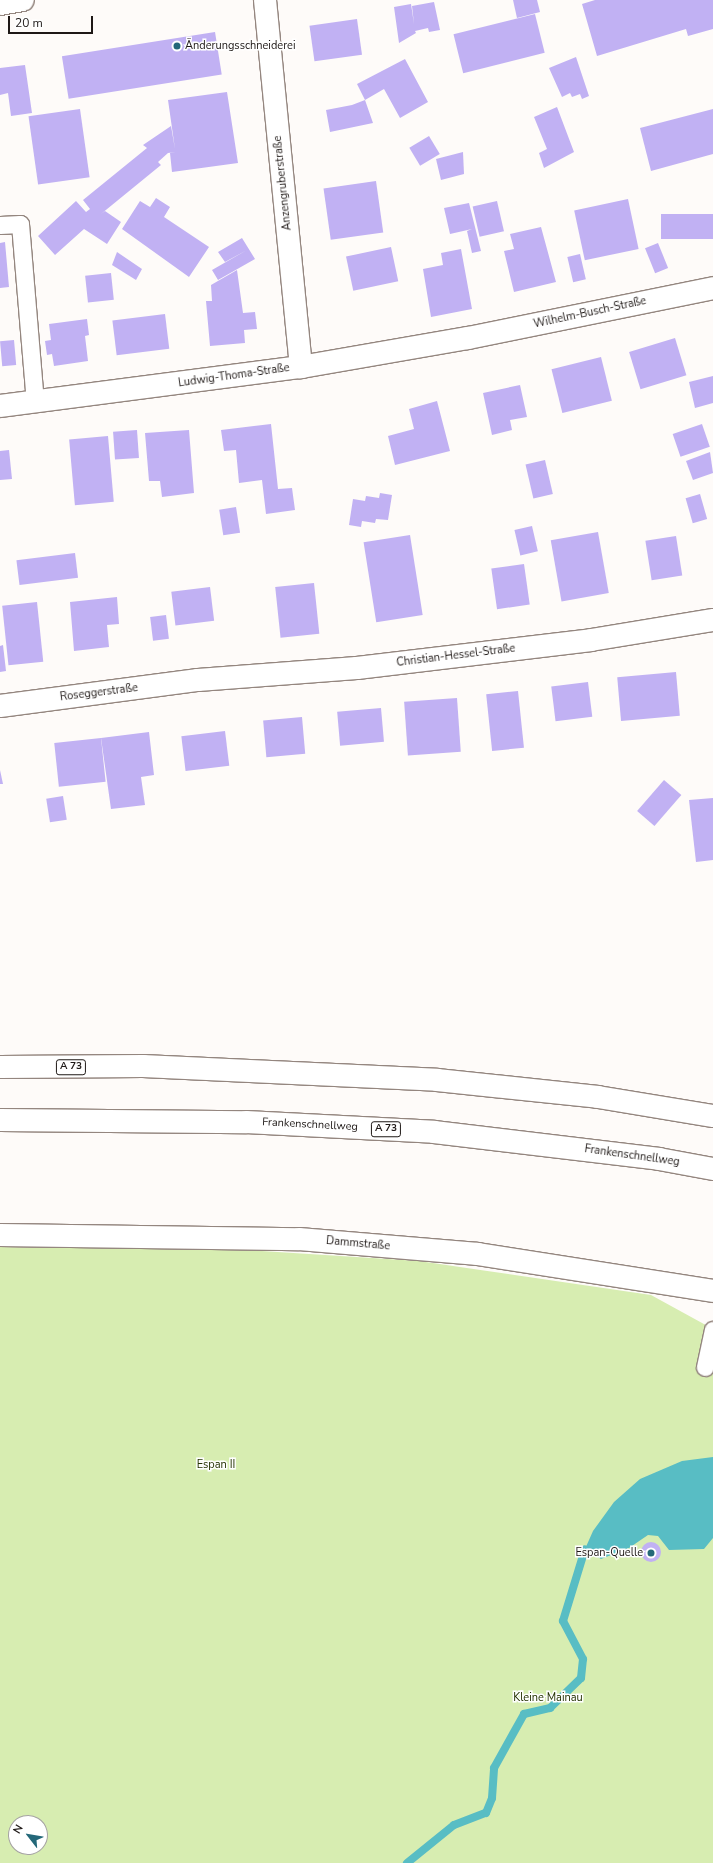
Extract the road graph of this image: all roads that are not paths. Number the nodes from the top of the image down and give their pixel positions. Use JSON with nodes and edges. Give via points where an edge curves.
{"nodes":[{"id":1,"x":23,"y":0,"type":"edge"},
{"id":2,"x":264,"y":0,"type":"edge"},
{"id":3,"x":0,"y":4,"type":"edge"},
{"id":4,"x":0,"y":225,"type":"edge"},
{"id":5,"x":713,"y":288,"type":"edge"},
{"id":6,"x":468,"y":338,"type":"joint"},
{"id":7,"x":301,"y":367,"type":"junction"},
{"id":8,"x":35,"y":402,"type":"junction"},
{"id":9,"x":0,"y":406,"type":"edge"},
{"id":10,"x":713,"y":620,"type":"edge"},
{"id":11,"x":198,"y":680,"type":"joint"},
{"id":12,"x":0,"y":706,"type":"edge"},
{"id":13,"x":0,"y":1067,"type":"edge"},
{"id":14,"x":713,"y":1116,"type":"edge"},
{"id":15,"x":0,"y":1120,"type":"edge"},
{"id":16,"x":713,"y":1169,"type":"edge"},
{"id":17,"x":0,"y":1235,"type":"edge"},
{"id":18,"x":713,"y":1291,"type":"edge"},
{"id":19,"x":713,"y":1330,"type":"edge"},
{"id":20,"x":705,"y":1367,"type":"dead end"}],
"edges":[{"from":1,"to":3,"type":"main road"},
{"from":2,"to":7,"type":"main road","name":"Anzengruberstraße"},
{"from":4,"to":8,"type":"lane","via":[[20,224]]},
{"from":5,"to":6,"type":"main road","name":"Wilhelm-Busch-Straße"},
{"from":6,"to":7,"type":"main road","name":"Ludwig-Thoma-Straße"},
{"from":7,"to":8,"type":"main road","name":"Ludwig-Thoma-Straße"},
{"from":8,"to":9,"type":"main road","name":"Ludwig-Thoma-Straße"},
{"from":10,"to":11,"type":"main road","name":"Christian-Hessel-Straße","via":[[591,640],[365,667]]},
{"from":11,"to":12,"type":"main road","name":"Roseggerstraße"},
{"from":13,"to":14,"type":"main road","number":"A 73","via":[[143,1066],[437,1080],[598,1098]]},
{"from":15,"to":16,"type":"main road","name":"Frankenschnellweg","number":"A 73","via":[[246,1122],[434,1132],[659,1159]]},
{"from":17,"to":18,"type":"main road","name":"Dammstraße","via":[[307,1240],[478,1254]]},
{"from":19,"to":20,"type":"lane"}]}
